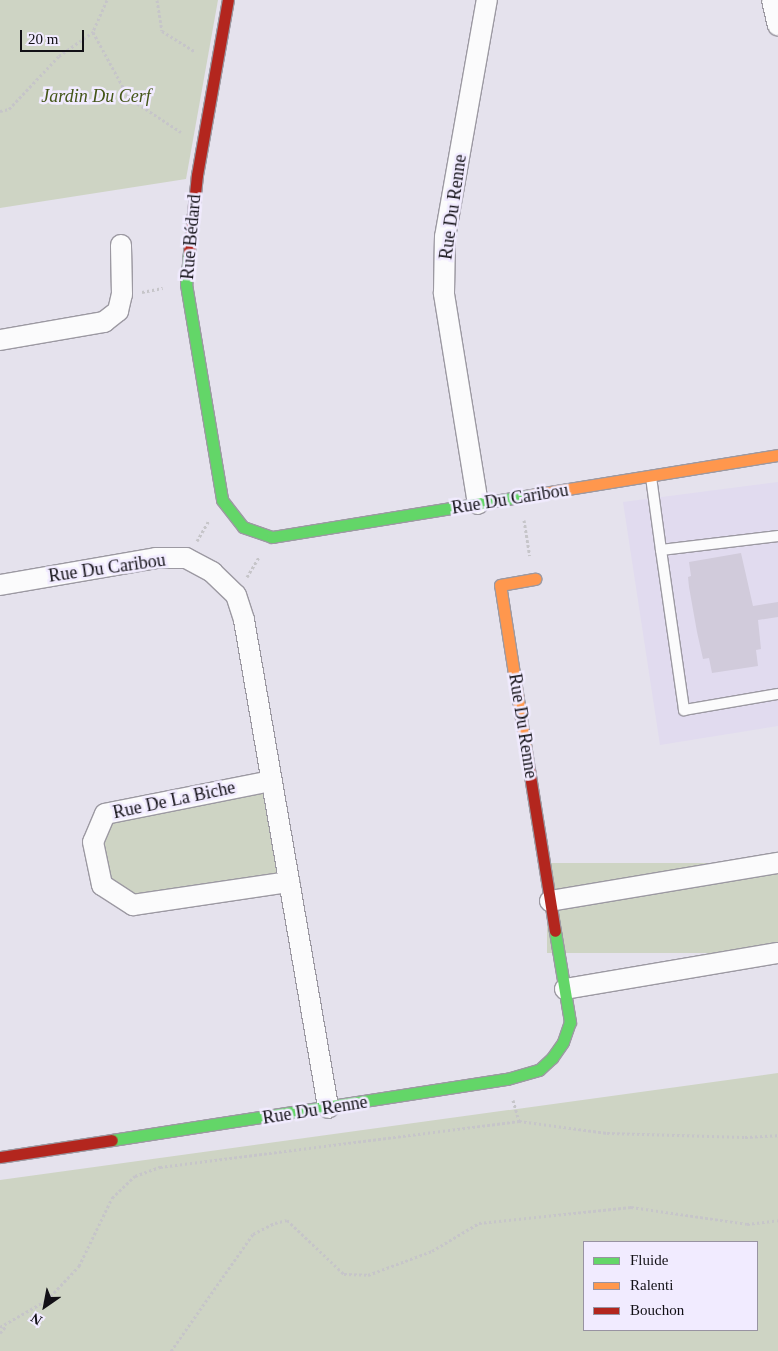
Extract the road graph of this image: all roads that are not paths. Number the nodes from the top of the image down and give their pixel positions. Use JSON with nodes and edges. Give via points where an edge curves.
{"nodes":[{"id":1,"x":228,"y":0,"type":"edge"},
{"id":2,"x":487,"y":0,"type":"edge"},
{"id":3,"x":772,"y":0,"type":"edge"},
{"id":4,"x":778,"y":25,"type":"edge"},
{"id":5,"x":121,"y":245,"type":"dead end"},
{"id":6,"x":0,"y":340,"type":"edge"},
{"id":7,"x":778,"y":455,"type":"edge"},
{"id":8,"x":651,"y":476,"type":"junction"},
{"id":9,"x":478,"y":504,"type":"junction"},
{"id":10,"x":244,"y":527,"type":"joint"},
{"id":11,"x":778,"y":536,"type":"edge"},
{"id":12,"x":661,"y":550,"type":"junction"},
{"id":13,"x":535,"y":579,"type":"road end"},
{"id":14,"x":0,"y":585,"type":"edge"},
{"id":15,"x":778,"y":694,"type":"edge"},
{"id":16,"x":271,"y":780,"type":"junction"},
{"id":17,"x":778,"y":863,"type":"edge"},
{"id":18,"x":289,"y":882,"type":"junction"},
{"id":19,"x":550,"y":901,"type":"junction"},
{"id":20,"x":778,"y":953,"type":"edge"},
{"id":21,"x":565,"y":989,"type":"junction"},
{"id":22,"x":328,"y":1108,"type":"junction"},
{"id":23,"x":0,"y":1157,"type":"edge"}],
"edges":[{"from":1,"to":10,"type":"street","name":"Rue Bédard","via":[[197,175],[186,284],[222,500]]},
{"from":2,"to":9,"type":"street","name":"Rue Du Renne","via":[[445,237],[444,293]]},
{"from":3,"to":4,"type":"street"},
{"from":5,"to":6,"type":"street","via":[[122,294],[118,311],[104,322]]},
{"from":7,"to":8,"type":"street","name":"Rue Du Caribou"},
{"from":8,"to":9,"type":"street","name":"Rue Du Caribou"},
{"from":8,"to":12,"type":"lane"},
{"from":9,"to":10,"type":"street","name":"Rue Du Caribou","via":[[272,537]]},
{"from":11,"to":12,"type":"lane"},
{"from":12,"to":15,"type":"lane","via":[[684,710]]},
{"from":13,"to":19,"type":"street","name":"Rue Du Renne","via":[[500,585]]},
{"from":14,"to":16,"type":"street","name":"Rue Du Caribou","via":[[156,558],[186,558],[212,572],[236,595],[244,620]]},
{"from":16,"to":18,"type":"street"},
{"from":16,"to":18,"type":"street","name":"Rue De La Biche","via":[[105,814],[93,842],[102,885],[133,905]]},
{"from":17,"to":19,"type":"street"},
{"from":18,"to":22,"type":"street"},
{"from":19,"to":21,"type":"street","name":"Rue Du Renne"},
{"from":20,"to":21,"type":"street"},
{"from":21,"to":22,"type":"street","name":"Rue Du Renne","via":[[570,1022],[563,1042],[539,1070],[507,1080]]},
{"from":22,"to":23,"type":"street","name":"Rue Du Renne"}]}
